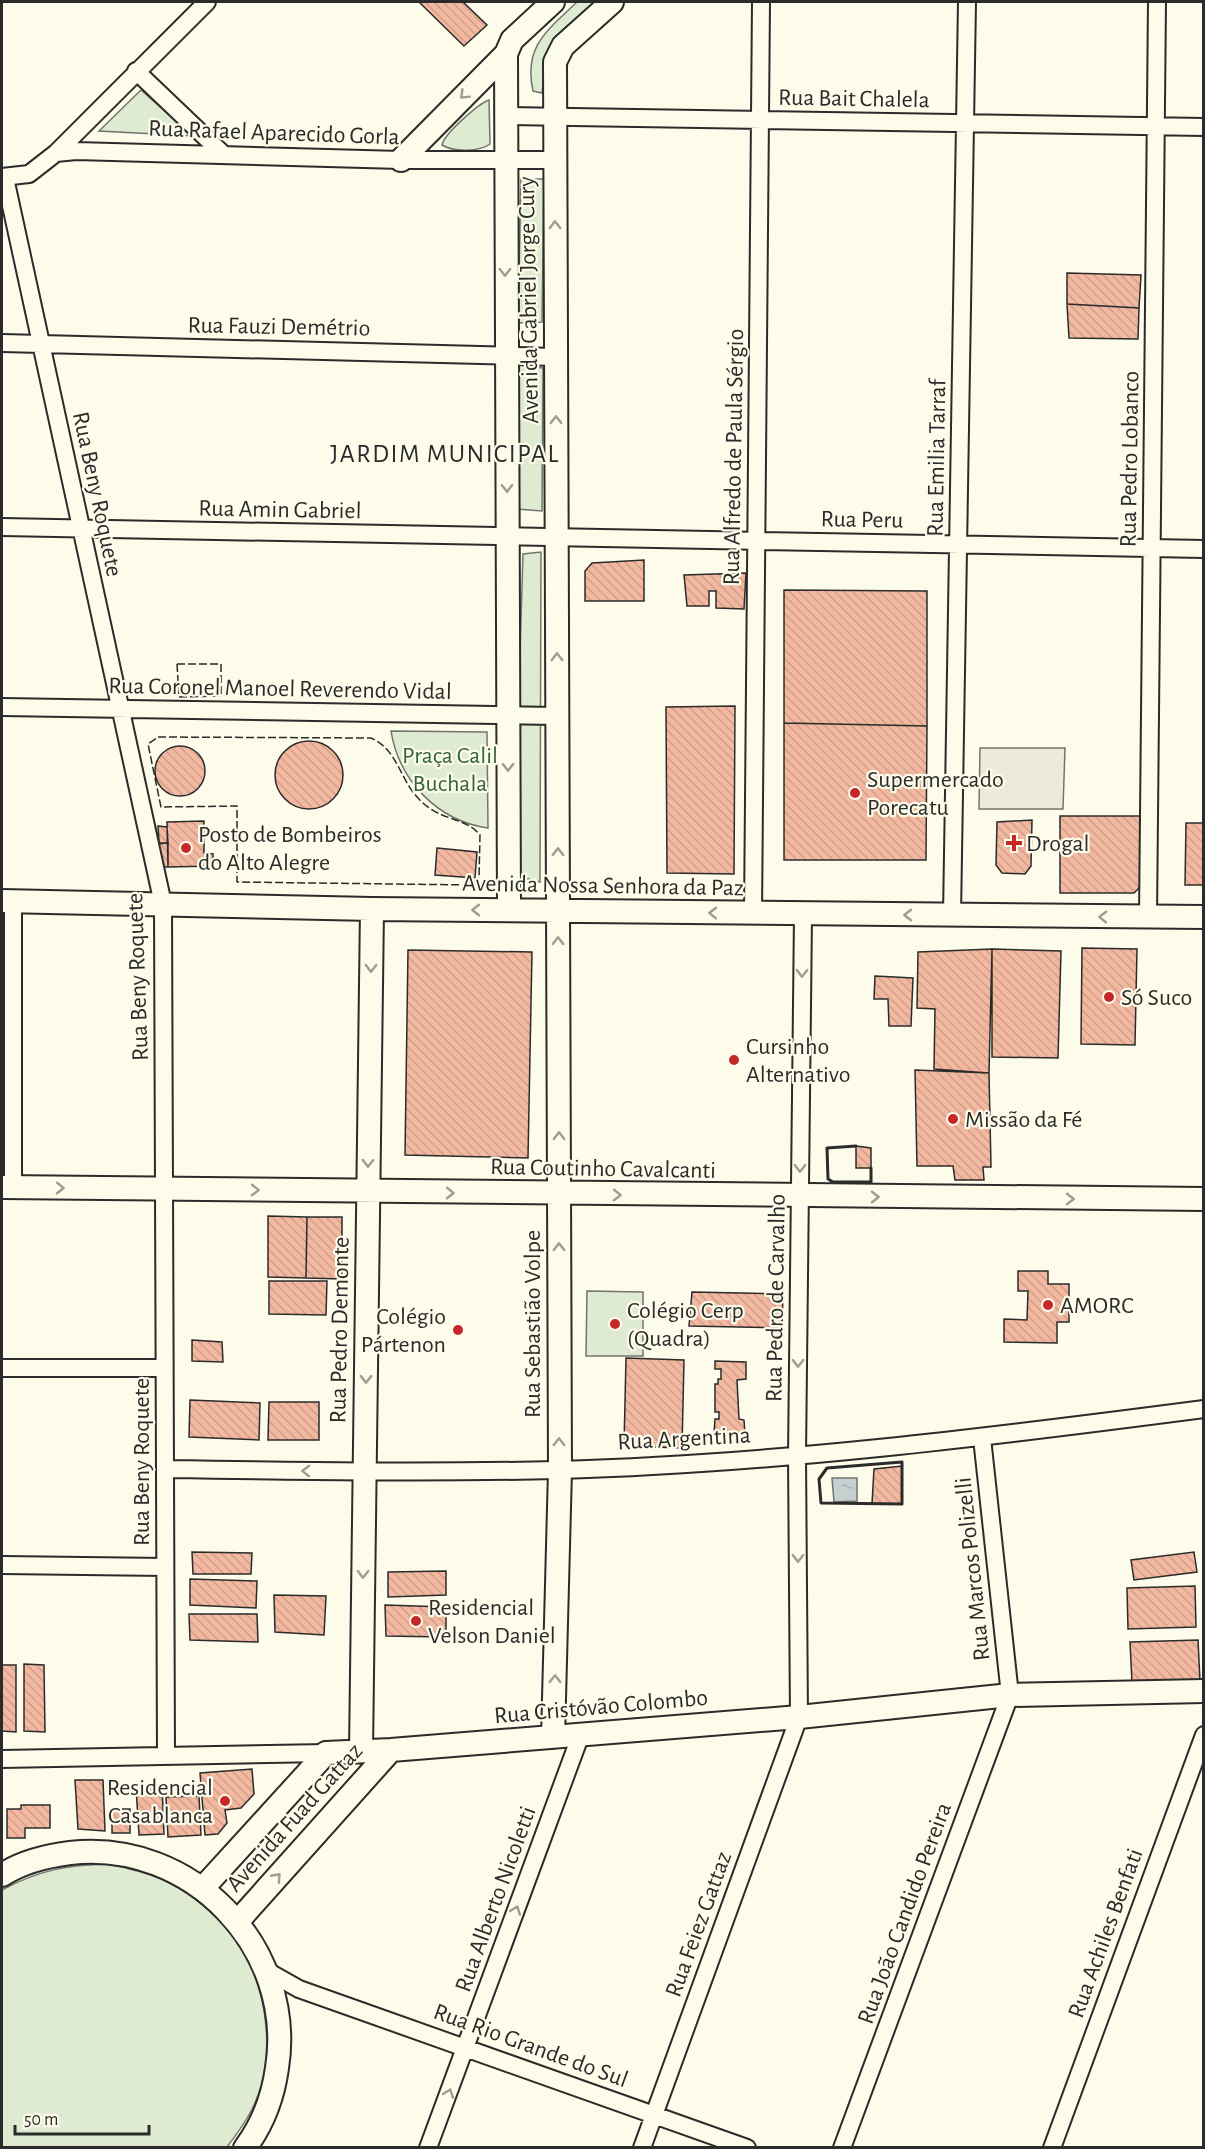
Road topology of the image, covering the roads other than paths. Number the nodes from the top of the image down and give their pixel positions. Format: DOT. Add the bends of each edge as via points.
graph roads {
  1 [pos="207,2"];
  2 [pos="552,2"];
  3 [pos="612,2"];
  4 [pos="761,2"];
  5 [pos="967,2"];
  6 [pos="1157,2"];
  7 [pos="506,54"];
  8 [pos="136,71"];
  9 [pos="504,116"];
  10 [pos="554,117"];
  11 [pos="760,120"];
  12 [pos="965,123"];
  13 [pos="1156,126"];
  14 [pos="1203,127"];
  15 [pos="56,153"];
  16 [pos="223,154"];
  17 [pos="401,160"];
  18 [pos="504,160"];
  19 [pos="554,160"];
  20 [pos="3,178"];
  21 [pos="2,343"];
  22 [pos="41,344"];
  23 [pos="505,356"];
  24 [pos="556,357"];
  25 [pos="2,527"];
  26 [pos="81,529"];
  27 [pos="507,538"];
  28 [pos="557,538"];
  29 [pos="756,541"];
  30 [pos="958,544"];
  31 [pos="1152,548"];
  32 [pos="1203,549"];
  33 [pos="2,707"];
  34 [pos="121,710"];
  35 [pos="507,716"];
  36 [pos="557,716"];
  37 [pos="7,902"];
  38 [pos="163,904"];
  39 [pos="372,909"];
  40 [pos="509,910"];
  41 [pos="558,910"];
  42 [pos="753,914"];
  43 [pos="803,915"];
  44 [pos="952,915"];
  45 [pos="1148,917"];
  46 [pos="1203,917"];
  47 [pos="7,1187"];
  48 [pos="164,1189"];
  49 [pos="368,1192"];
  50 [pos="559,1194"];
  51 [pos="800,1197"];
  52 [pos="1203,1199"];
  53 [pos="2,1368"];
  54 [pos="164,1368"];
  55 [pos="1203,1409"];
  56 [pos="982,1438"];
  57 [pos="797,1456"];
  58 [pos="165,1469"];
  59 [pos="560,1470"];
  60 [pos="365,1472"];
  61 [pos="2,1565"];
  62 [pos="165,1567"];
  63 [pos="1203,1691"];
  64 [pos="1010,1695"];
  65 [pos="799,1718"];
  66 [pos="581,1734"];
  67 [pos="1203,1735"];
  68 [pos="553,1737"];
  69 [pos="391,1750"];
  70 [pos="361,1751"];
  71 [pos="326,1753"];
  72 [pos="166,1755"];
  73 [pos="2,1759"];
  74 [pos="2,1875"];
  75 [pos="203,1888"];
  76 [pos="238,1921"];
  77 [pos="267,1971"];
  78 [pos="299,1989"];
  79 [pos="277,2001"];
  80 [pos="465,2048"];
  81 [pos="655,2115"];
  82 [pos="245,2148"];
  83 [pos="428,2148"];
  84 [pos="642,2148"];
  85 [pos="747,2148"];
  86 [pos="842,2148"];
  87 [pos="1052,2148"];
  1 -- 8 [label="street"];
  2 -- 7 [label="main road" via="512,40"];
  3 -- 10 [label="main road, Avenida Gabriel Jorge Cury" via="564,46 555,62"];
  4 -- 11 [label="street, Rua Alfredo de Paula Sérgio"];
  5 -- 12 [label="street, Rua Emilia Tarraf"];
  6 -- 13 [label="street, Rua Pedro Lobanco"];
  7 -- 9 [label="main road, Avenida Gabriel Jorge Cury"];
  7 -- 17 [label="main road, one-way"];
  8 -- 15 [label="street"];
  8 -- 16 [label="street"];
  9 -- 10 [label="street, Rua Bait Chalela"];
  9 -- 18 [label="main road, Avenida Gabriel Jorge Cury"];
  10 -- 11 [label="street, Rua Bait Chalela"];
  10 -- 19 [label="main road, Avenida Gabriel Jorge Cury"];
  11 -- 12 [label="street, Rua Bait Chalela"];
  11 -- 29 [label="street, Rua Alfredo de Paula Sérgio"];
  12 -- 13 [label="street, Rua Bait Chalela"];
  12 -- 30 [label="street, Rua Emilia Tarraf"];
  13 -- 14 [label="street, Rua Bait Chalela"];
  13 -- 31 [label="street, Rua Pedro Lobanco"];
  15 -- 16 [label="street, Rua Rafael Aparecido Gorla"];
  15 -- 20 [label="street" via="29,174"];
  16 -- 17 [label="street, Rua Rafael Aparecido Gorla"];
  17 -- 18 [label="street, Rua Rafael Aparecido Gorla"];
  18 -- 19 [label="street, Rua Rafael Aparecido Gorla"];
  18 -- 23 [label="main road, Avenida Gabriel Jorge Cury, one-way"];
  24 -- 19 [label="main road, Avenida Gabriel Jorge Cury, one-way"];
  20 -- 22 [label="street, Rua Beny Roquete"];
  21 -- 22 [label="street, Rua Fauzi Demétrio"];
  22 -- 23 [label="street, Rua Fauzi Demétrio"];
  22 -- 26 [label="street, Rua Beny Roquete"];
  23 -- 24 [label="street, Rua Fauzi Demétrio"];
  23 -- 27 [label="main road, Avenida Gabriel Jorge Cury, one-way"];
  28 -- 24 [label="main road, Avenida Gabriel Jorge Cury, one-way"];
  25 -- 26 [label="street, Rua Amin Gabriel"];
  26 -- 27 [label="street, Rua Amin Gabriel"];
  26 -- 34 [label="street, Rua Beny Roquete"];
  27 -- 28 [label="street, Rua Amin Gabriel"];
  27 -- 35 [label="main road, Avenida Gabriel Jorge Cury"];
  28 -- 29 [label="street, Rua Peru"];
  36 -- 28 [label="main road, Avenida Gabriel Jorge Cury, one-way"];
  29 -- 30 [label="street, Rua Peru"];
  29 -- 42 [label="street, Rua Alfredo de Paula Sérgio"];
  30 -- 31 [label="street, Rua Peru"];
  30 -- 44 [label="street, Rua Emilia Tarraf"];
  31 -- 32 [label="street, Rua Peru"];
  31 -- 45 [label="street, Rua Pedro Lobanco"];
  33 -- 34 [label="street, Rua Coronel Manoel Reverendo Vidal"];
  34 -- 35 [label="street, Rua Coronel Manoel Reverendo Vidal"];
  34 -- 38 [label="street, Rua Beny Roquete"];
  35 -- 36 [label="street, Rua Coronel Manoel Reverendo Vidal"];
  35 -- 40 [label="main road, Avenida Gabriel Jorge Cury, one-way"];
  41 -- 36 [label="main road, Avenida Gabriel Jorge Cury, one-way"];
  37 -- 38 [label="main road, Avenida Nossa Senhora da Paz"];
  37 -- 47 [label="street"];
  38 -- 39 [label="main road, Avenida Nossa Senhora da Paz"];
  38 -- 48 [label="street, Rua Beny Roquete"];
  40 -- 39 [label="main road, Avenida Nossa Senhora da Paz, one-way"];
  39 -- 49 [label="main road, Rua Pedro Demonte, one-way"];
  40 -- 41 [label="main road, Avenida Nossa Senhora da Paz"];
  42 -- 41 [label="main road, Avenida Nossa Senhora da Paz, one-way"];
  50 -- 41 [label="main road, Rua Sebastião Volpe, one-way"];
  42 -- 43 [label="main road, Avenida Nossa Senhora da Paz"];
  44 -- 43 [label="main road, Avenida Nossa Senhora da Paz, one-way"];
  43 -- 51 [label="street, Rua Pedro de Carvalho, one-way"];
  45 -- 44 [label="main road, Avenida Nossa Senhora da Paz, one-way"];
  45 -- 46 [label="main road, Avenida Nossa Senhora da Paz"];
  47 -- 48 [label="main road, Rua Coutinho Cavalcanti, one-way"];
  48 -- 49 [label="main road, Rua Coutinho Cavalcanti, one-way"];
  48 -- 54 [label="street, Rua Beny Roquete"];
  49 -- 50 [label="main road, Rua Coutinho Cavalcanti, one-way"];
  49 -- 60 [label="main road, Rua Pedro Demonte, one-way"];
  50 -- 51 [label="main road, Rua Coutinho Cavalcanti, one-way"];
  59 -- 50 [label="main road, Rua Sebastião Volpe, one-way"];
  51 -- 52 [label="main road, Rua Coutinho Cavalcanti, one-way"];
  51 -- 57 [label="street, Rua Pedro de Carvalho, one-way"];
  53 -- 54 [label="street"];
  54 -- 58 [label="street, Rua Beny Roquete"];
  55 -- 56 [label="street, Rua Argentina"];
  56 -- 57 [label="street, Rua Argentina"];
  56 -- 64 [label="street, Rua Marcos Polizelli"];
  57 -- 59 [label="street, Rua Argentina"];
  57 -- 65 [label="street, Rua Pedro de Carvalho, one-way"];
  60 -- 58 [label="street, Rua Argentina, one-way"];
  58 -- 62 [label="street, Rua Beny Roquete"];
  59 -- 60 [label="street, Rua Argentina"];
  68 -- 59 [label="main road, Rua Sebastião Volpe, one-way"];
  60 -- 70 [label="main road, Rua Pedro Demonte, one-way"];
  61 -- 62 [label="street"];
  62 -- 72 [label="street, Rua Beny Roquete"];
  63 -- 64 [label="main road, Rua Cristóvão Colombo"];
  64 -- 65 [label="main road, Rua Cristóvão Colombo"];
  64 -- 86 [label="street, Rua João Candido Pereira"];
  65 -- 66 [label="main road, Rua Cristóvão Colombo"];
  65 -- 81 [label="street, Rua Feiez Gattaz"];
  66 -- 68 [label="main road, Rua Cristóvão Colombo"];
  80 -- 66 [label="street, Rua Alberto Nicoletti, one-way"];
  67 -- 87 [label="street, Rua Achiles Benfati"];
  68 -- 69 [label="main road, Rua Cristóvão Colombo"];
  69 -- 70 [label="main road, Rua Cristóvão Colombo"];
  76 -- 69 [label="main road, Avenida Fuad Gattaz, one-way"];
  70 -- 71 [label="main road, Rua Cristóvão Colombo"];
  71 -- 72 [label="street, Rua Cristóvão Colombo"];
  71 -- 75 [label="main road, Avenida Fuad Gattaz"];
  72 -- 73 [label="street, Rua Cristóvão Colombo"];
  74 -- 75 [label="main road" via="50,1856 90,1851 130,1855 159,1864"];
  75 -- 76 [label="main road"];
  76 -- 77 [label="main road"];
  77 -- 78 [label="street, Rua Rio Grande do Sul"];
  77 -- 79 [label="main road"];
  78 -- 79 [label="street"];
  78 -- 80 [label="street, Rua Rio Grande do Sul"];
  79 -- 82 [label="main road" via="280,2048 273,2093 255,2136"];
  80 -- 81 [label="street, Rua Rio Grande do Sul"];
  83 -- 80 [label="street, Rua Alberto Nicoletti, one-way"];
  81 -- 84 [label="street, Rua Feiez Gattaz"];
  81 -- 85 [label="street, Rua Rio Grande do Sul"];
}
